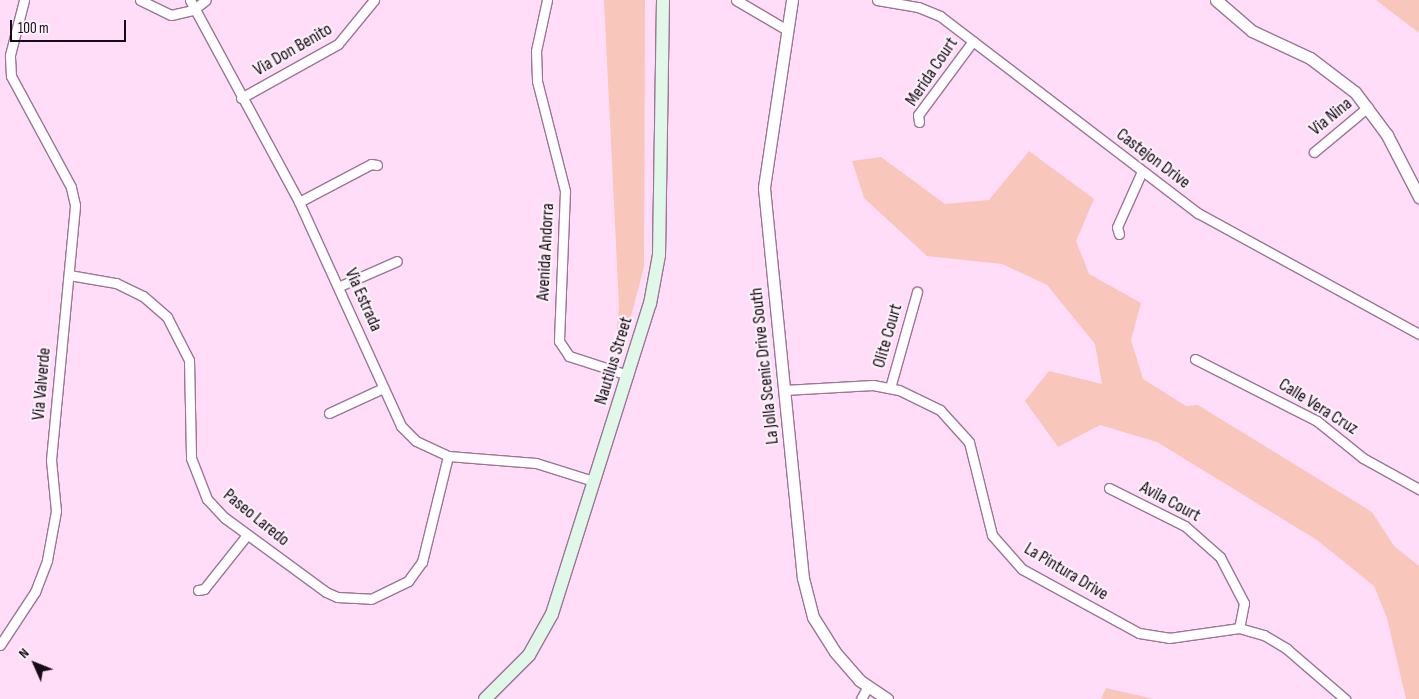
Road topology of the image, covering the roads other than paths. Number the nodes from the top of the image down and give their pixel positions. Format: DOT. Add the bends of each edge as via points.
graph roads {
  1 [pos="24,0"];
  2 [pos="140,0"];
  3 [pos="190,0"];
  4 [pos="206,0"];
  5 [pos="374,0"];
  6 [pos="547,0"];
  7 [pos="663,0"];
  8 [pos="736,0"];
  9 [pos="792,0"];
  10 [pos="877,0"];
  11 [pos="1216,0"];
  12 [pos="193,10"];
  13 [pos="787,30"];
  14 [pos="973,41"];
  15 [pos="241,98"];
  16 [pos="1368,108"];
  17 [pos="919,122"];
  18 [pos="1314,152"];
  19 [pos="376,165"];
  20 [pos="1142,171"];
  21 [pos="1419,197"];
  22 [pos="299,202"];
  23 [pos="1119,234"];
  24 [pos="397,261"];
  25 [pos="69,275"];
  26 [pos="340,286"];
  27 [pos="917,292"];
  28 [pos="1419,334"];
  29 [pos="1195,359"];
  30 [pos="628,375"];
  31 [pos="383,388"];
  32 [pos="890,388"];
  33 [pos="784,390"];
  34 [pos="329,413"];
  35 [pos="448,456"];
  36 [pos="593,481"];
  37 [pos="1109,488"];
  38 [pos="1419,490"];
  39 [pos="247,535"];
  40 [pos="198,590"];
  41 [pos="1239,628"];
  42 [pos="0,645"];
  43 [pos="868,686"];
  44 [pos="485,699"];
  45 [pos="862,699"];
  46 [pos="887,699"];
  47 [pos="1345,699"];
  1 -- 25 [label="street, Via Valverde" via="10,55 11,76 71,187 75,205"];
  2 -- 12 [label="street" via="171,15"];
  3 -- 12 [label="street, Via Estrada"];
  4 -- 12 [label="street"];
  5 -- 15 [label="street, Via Don Benito" via="338,44"];
  6 -- 30 [label="street, Avenida Andorra" via="536,50 536,73 565,191 559,342 569,356"];
  7 -- 30 [label="main road, Nautilus Street" via="659,255 650,304"];
  8 -- 13 [label="street"];
  9 -- 13 [label="street, La Jolla Scenic Drive South"];
  10 -- 14 [label="street, Castejon Drive" via="932,13"];
  11 -- 16 [label="street" via="1252,31 1310,58 1355,92"];
  12 -- 15 [label="street, Via Estrada"];
  13 -- 33 [label="street, La Jolla Scenic Drive South" via="764,188"];
  14 -- 17 [label="street, Merida Court" via="918,115"];
  14 -- 20 [label="street, Castejon Drive"];
  15 -- 22 [label="street, Via Estrada"];
  16 -- 18 [label="street, Via Nina"];
  16 -- 21 [label="street"];
  19 -- 22 [label="street" via="371,164"];
  20 -- 23 [label="street" via="1117,227"];
  20 -- 28 [label="street, Castejon Drive" via="1198,213"];
  22 -- 26 [label="street, Via Estrada"];
  24 -- 26 [label="street"];
  25 -- 39 [label="street, Paseo Laredo" via="116,283 143,296 174,326 189,360 191,458 198,480 208,499"];
  25 -- 42 [label="street, Via Valverde" via="51,460 56,511 48,560 35,592"];
  26 -- 31 [label="street, Via Estrada"];
  27 -- 32 [label="street, Olite Court"];
  29 -- 38 [label="street, Calle Vera Cruz" via="1317,421 1363,458"];
  30 -- 36 [label="main road, Nautilus Street"];
  31 -- 34 [label="street"];
  31 -- 35 [label="street, Via Estrada" via="401,426 416,440"];
  32 -- 33 [label="street, La Pintura Drive" via="873,385"];
  32 -- 41 [label="street, La Pintura Drive" via="940,410 964,432 976,464 992,535 1022,569 1139,633 1169,638"];
  33 -- 43 [label="street, La Jolla Scenic Drive South" via="803,578 809,607 835,652"];
  35 -- 36 [label="street, Via Estrada" via="536,463"];
  35 -- 39 [label="street, Paseo Laredo" via="422,562 408,581 386,594 371,599 337,597"];
  36 -- 44 [label="main road, Nautilus Street" via="552,614 529,655"];
  37 -- 41 [label="street, Avila Court" via="1185,526 1220,557 1244,603"];
  39 -- 40 [label="street" via="204,589"];
  41 -- 47 [label="street, La Pintura Drive" via="1264,635 1287,649"];
  43 -- 45 [label="street"];
  43 -- 46 [label="street, La Jolla Scenic Drive South"];
}
